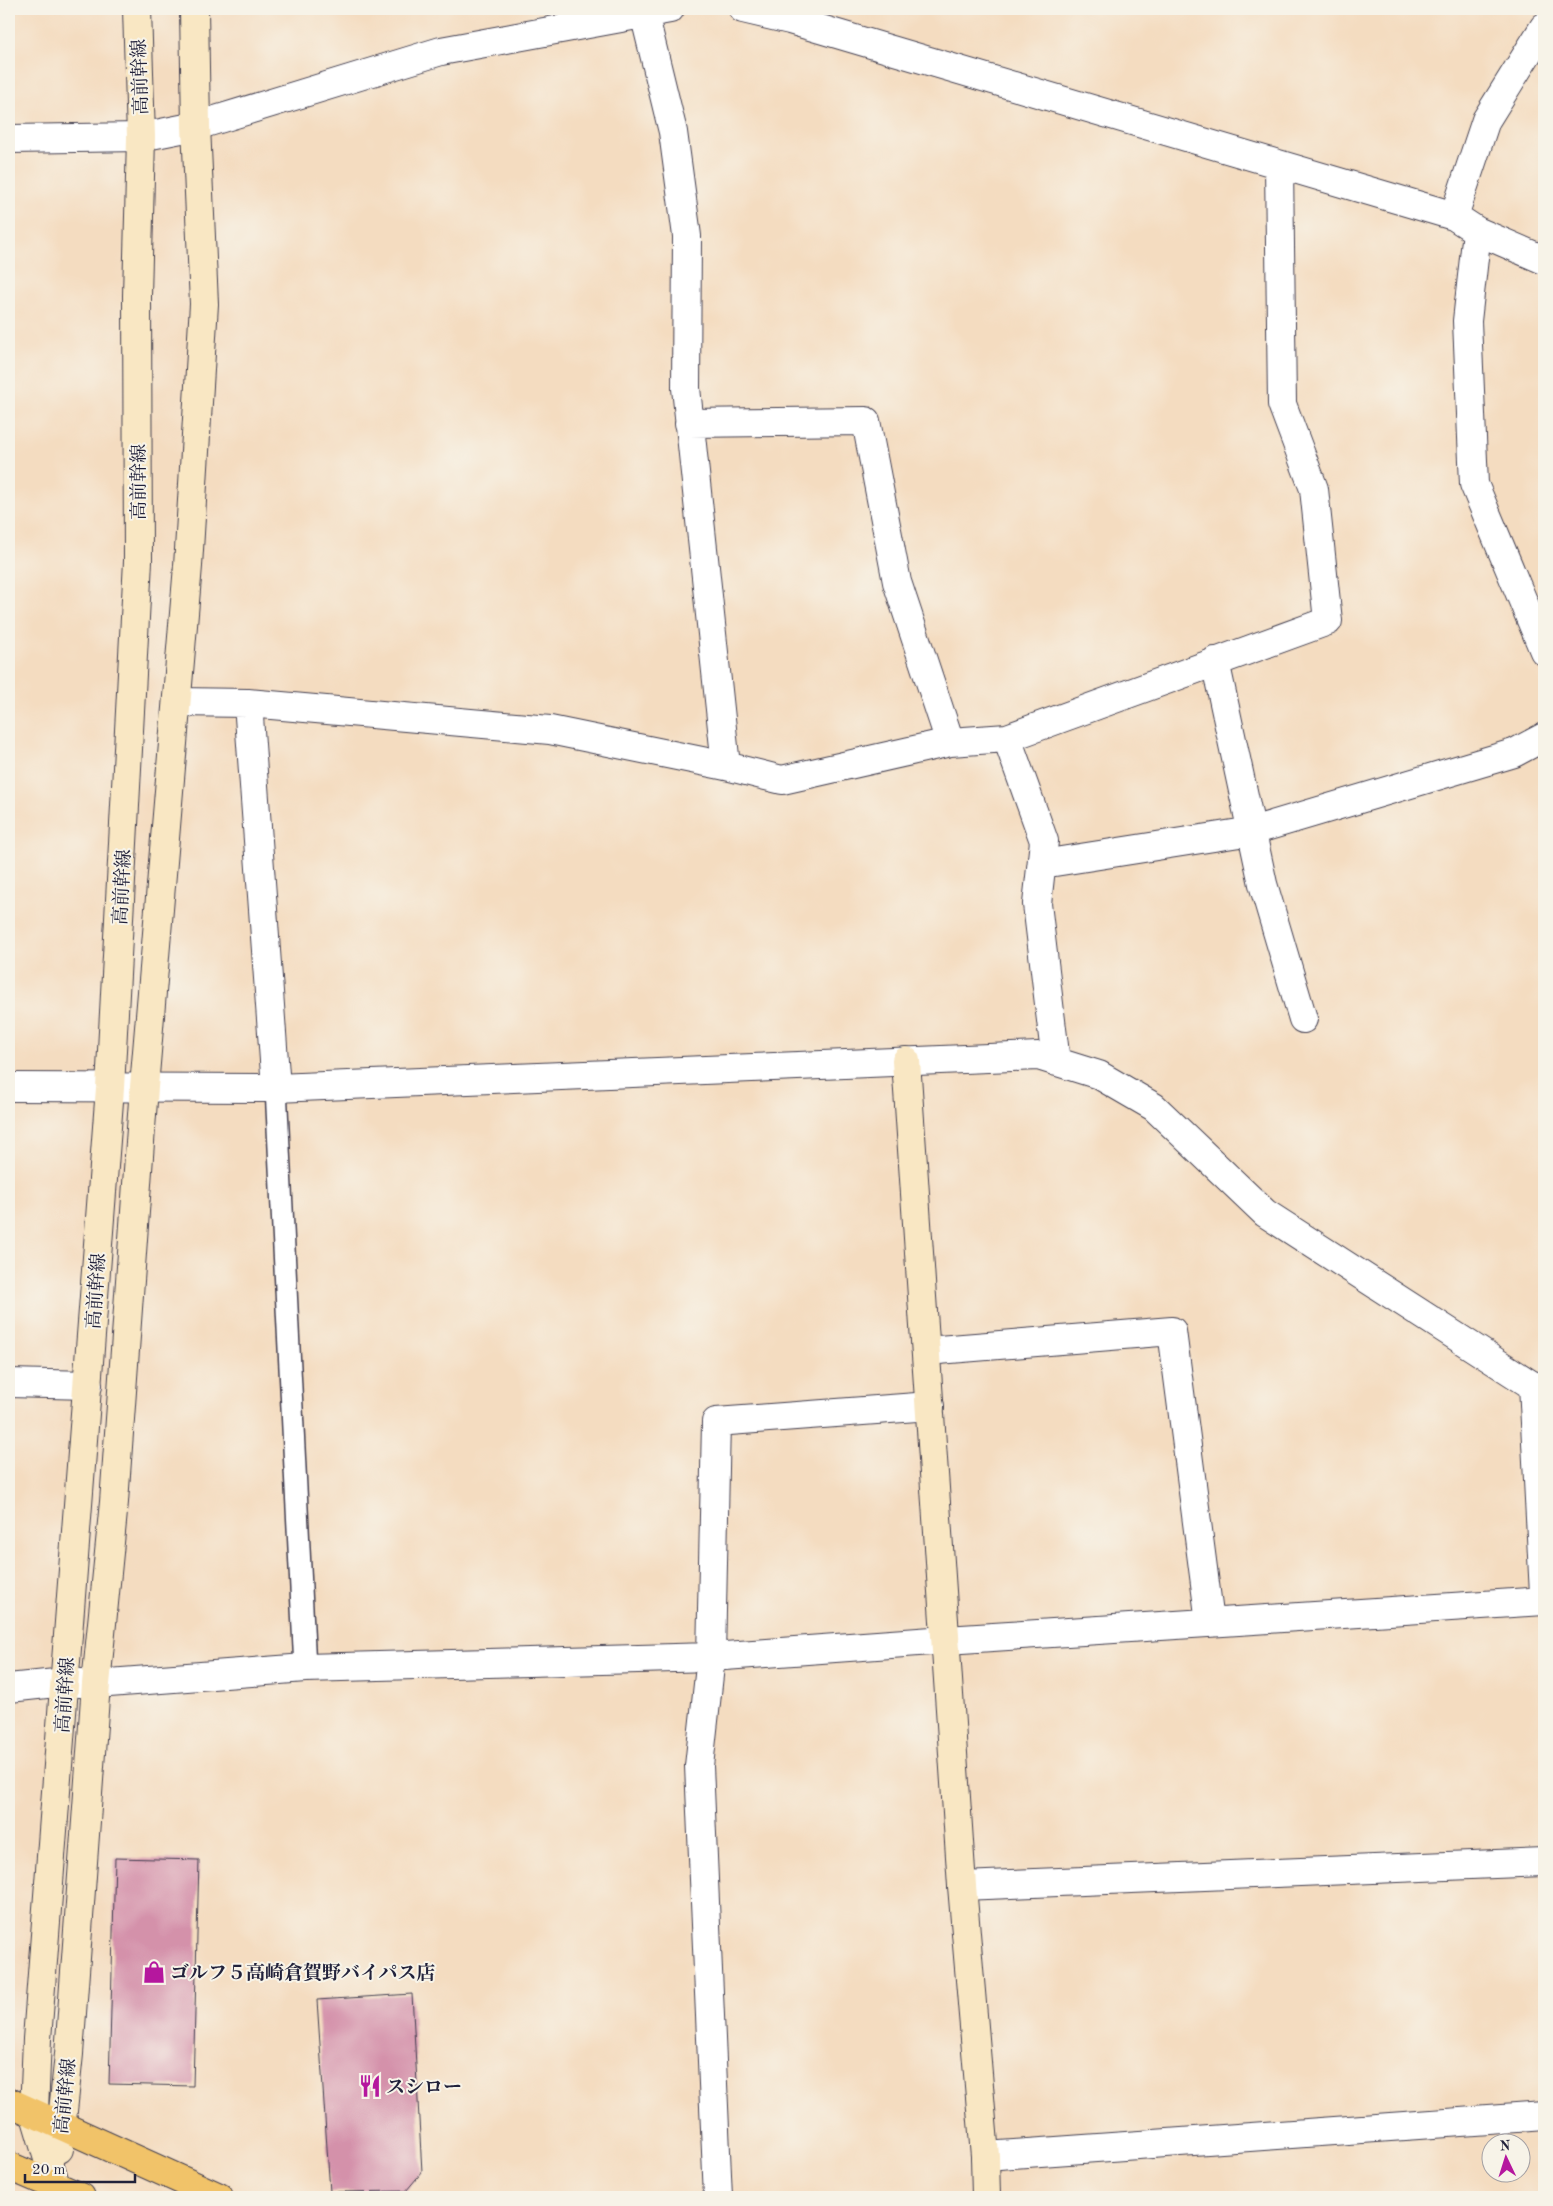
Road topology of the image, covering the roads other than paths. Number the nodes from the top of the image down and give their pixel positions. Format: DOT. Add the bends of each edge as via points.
graph roads {
  1 [pos="137,9"];
  2 [pos="194,9"];
  3 [pos="743,9"];
  4 [pos="652,10"];
  5 [pos="1544,27"];
  6 [pos="196,126"];
  7 [pos="141,137"];
  8 [pos="9,139"];
  9 [pos="1279,165"];
  10 [pos="1454,216"];
  11 [pos="1477,231"];
  12 [pos="1544,260"];
  13 [pos="690,423"];
  14 [pos="1544,651"];
  15 [pos="1215,661"];
  16 [pos="177,702"];
  17 [pos="248,703"];
  18 [pos="1544,737"];
  19 [pos="1007,738"];
  20 [pos="950,742"];
  21 [pos="726,766"];
  22 [pos="1252,831"];
  23 [pos="1042,864"];
  24 [pos="1303,1019"];
  25 [pos="906,1061"];
  26 [pos="1056,1062"];
  27 [pos="9,1087"];
  28 [pos="144,1087"];
  29 [pos="110,1088"];
  30 [pos="276,1088"];
  31 [pos="926,1351"];
  32 [pos="9,1383"];
  33 [pos="88,1385"];
  34 [pos="1538,1389"];
  35 [pos="930,1406"];
  36 [pos="1544,1594"];
  37 [pos="1544,1601"];
  38 [pos="1210,1622"];
  39 [pos="946,1640"];
  40 [pos="711,1657"];
  41 [pos="305,1668"];
  42 [pos="65,1682"];
  43 [pos="96,1684"];
  44 [pos="9,1688"];
  45 [pos="1544,1862"];
  46 [pos="962,1886"];
  47 [pos="9,2102"];
  48 [pos="34,2112"];
  49 [pos="1544,2116"];
  50 [pos="60,2125"];
  51 [pos="985,2156"];
  52 [pos="9,2166"];
  53 [pos="55,2191"];
  54 [pos="81,2197"];
  55 [pos="219,2197"];
  56 [pos="718,2197"];
  57 [pos="986,2197"];
  1 -- 7 [label="street, 高前幹線"];
  2 -- 6 [label="street, 高前幹線"];
  3 -- 9 [label="street" via="799,22"];
  4 -- 6 [label="street" via="441,51"];
  4 -- 13 [label="street" via="687,236 686,388"];
  5 -- 10 [label="street" via="1486,120"];
  6 -- 7 [label="street"];
  6 -- 16 [label="street, 高前幹線" via="204,304"];
  7 -- 8 [label="street"];
  7 -- 29 [label="street, 高前幹線" via="137,296 138,561"];
  9 -- 10 [label="street"];
  9 -- 15 [label="street" via="1282,404 1314,489 1328,621"];
  10 -- 11 [label="street"];
  11 -- 12 [label="street"];
  11 -- 14 [label="street" via="1467,321 1474,484"];
  13 -- 20 [label="street" via="866,421 897,582"];
  13 -- 21 [label="street"];
  15 -- 19 [label="street"];
  15 -- 22 [label="street"];
  16 -- 17 [label="street"];
  16 -- 28 [label="street, 高前幹線"];
  17 -- 21 [label="street" via="550,730"];
  17 -- 30 [label="street"];
  18 -- 22 [label="street" via="1514,753"];
  19 -- 20 [label="street"];
  19 -- 23 [label="street" via="1044,842"];
  20 -- 21 [label="street" via="782,780"];
  22 -- 23 [label="street"];
  22 -- 24 [label="street"];
  23 -- 26 [label="street" via="1037,904"];
  25 -- 26 [label="street" via="1038,1056"];
  25 -- 30 [label="street"];
  25 -- 31 [label="street"];
  26 -- 34 [label="street" via="1099,1075 1154,1107 1265,1213"];
  27 -- 29 [label="street"];
  28 -- 29 [label="street"];
  28 -- 30 [label="street"];
  28 -- 43 [label="street, 高前幹線" via="114,1502"];
  29 -- 33 [label="street, 高前幹線"];
  30 -- 41 [label="lane"];
  31 -- 35 [label="street"];
  31 -- 38 [label="street" via="1172,1331"];
  32 -- 33 [label="street"];
  33 -- 42 [label="street, 高前幹線"];
  34 -- 36 [label="street"];
  35 -- 39 [label="street"];
  35 -- 40 [label="street" via="716,1422"];
  37 -- 38 [label="street"];
  38 -- 39 [label="street"];
  39 -- 40 [label="street"];
  39 -- 46 [label="street"];
  40 -- 41 [label="street"];
  40 -- 56 [label="street" via="699,1766"];
  41 -- 43 [label="street"];
  42 -- 43 [label="street"];
  42 -- 44 [label="street"];
  42 -- 48 [label="street, 高前幹線"];
  43 -- 50 [label="street, 高前幹線" via="69,2054"];
  45 -- 46 [label="street"];
  46 -- 51 [label="street"];
  47 -- 48 [label="highway"];
  48 -- 50 [label="highway"];
  48 -- 53 [label="street, 高前幹線"];
  49 -- 51 [label="street"];
  50 -- 53 [label="street, 高前幹線"];
  50 -- 55 [label="highway"];
  51 -- 57 [label="street"];
  52 -- 53 [label="highway"];
  53 -- 54 [label="highway"];
}
